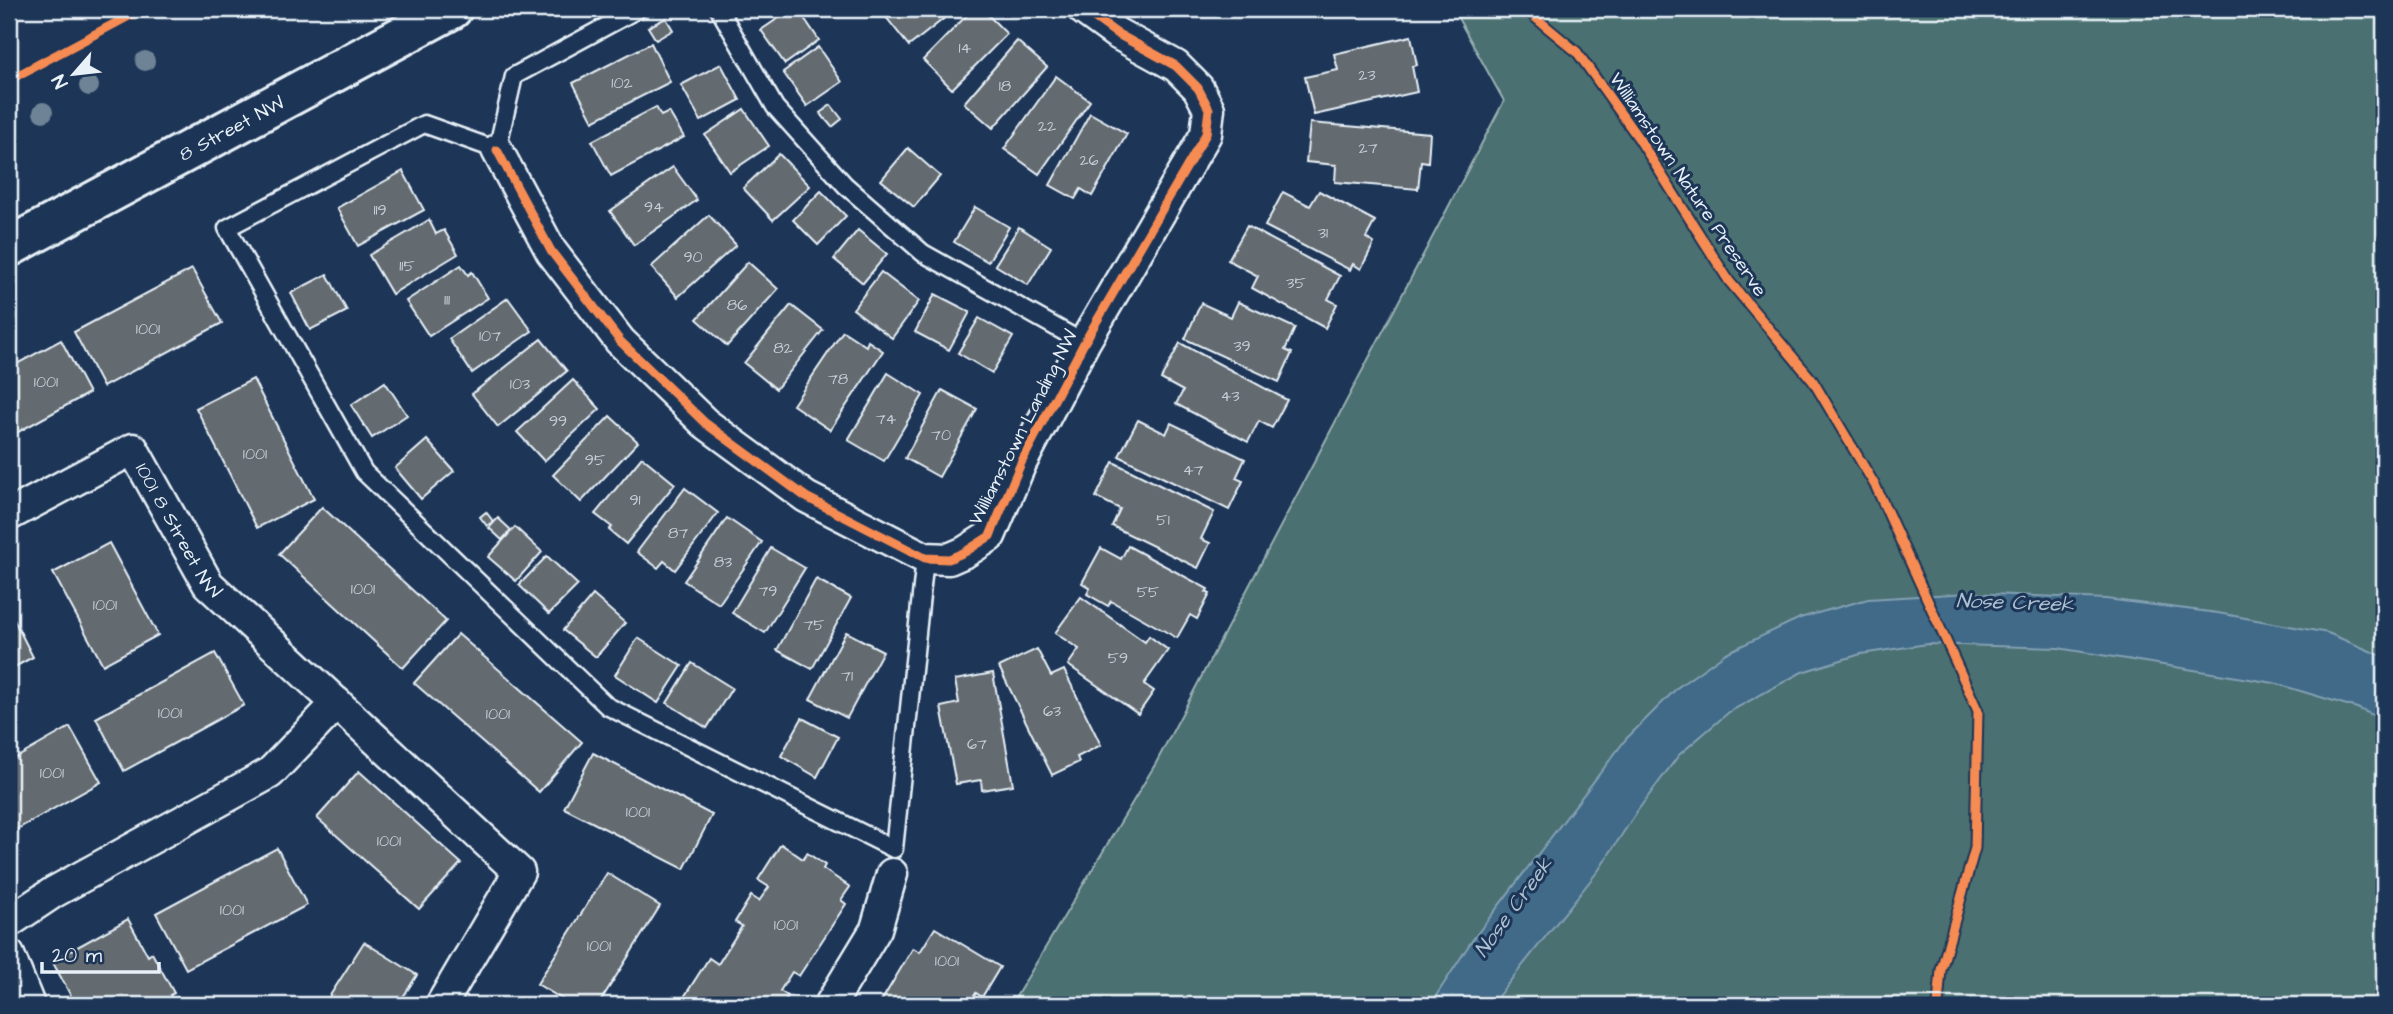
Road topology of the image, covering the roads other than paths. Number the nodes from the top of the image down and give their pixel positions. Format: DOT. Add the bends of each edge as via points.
graph roads {
  1 [pos="452,9"];
  2 [pos="638,9"];
  3 [pos="719,9"];
  4 [pos="1083,9"];
  5 [pos="497,150"];
  6 [pos="9,247"];
  7 [pos="1084,343"];
  8 [pos="9,515"];
  9 [pos="925,558"];
  10 [pos="337,703"];
  11 [pos="893,861"];
  12 [pos="9,922"];
  13 [pos="9,956"];
  14 [pos="29,1005"];
  15 [pos="441,1005"];
  16 [pos="830,1005"];
  1 -- 6 [label="street, 8 Street NW"];
  2 -- 5 [label="lane" via="514,76"];
  3 -- 7 [label="lane" via="775,107 845,185 923,253"];
  4 -- 7 [label="street, Williamstown Landing NW" via="1176,66 1198,88 1209,109 1206,134"];
  5 -- 9 [label="street" via="551,251 620,341 705,424 806,497"];
  5 -- 11 [label="lane" via="424,124 227,228 364,472 607,706"];
  7 -- 9 [label="street, Williamstown Landing NW" via="1021,463 990,536 949,559"];
  8 -- 10 [label="street, 1001 8 Street NW" via="133,449 208,584"];
  9 -- 11 [label="lane"];
  10 -- 12 [label="street" via="270,774 54,892"];
  10 -- 15 [label="street, 1001 8 Street NW" via="519,872"];
  11 -- 16 [label="street" via="876,929"];
  13 -- 14 [label="street"];
}
